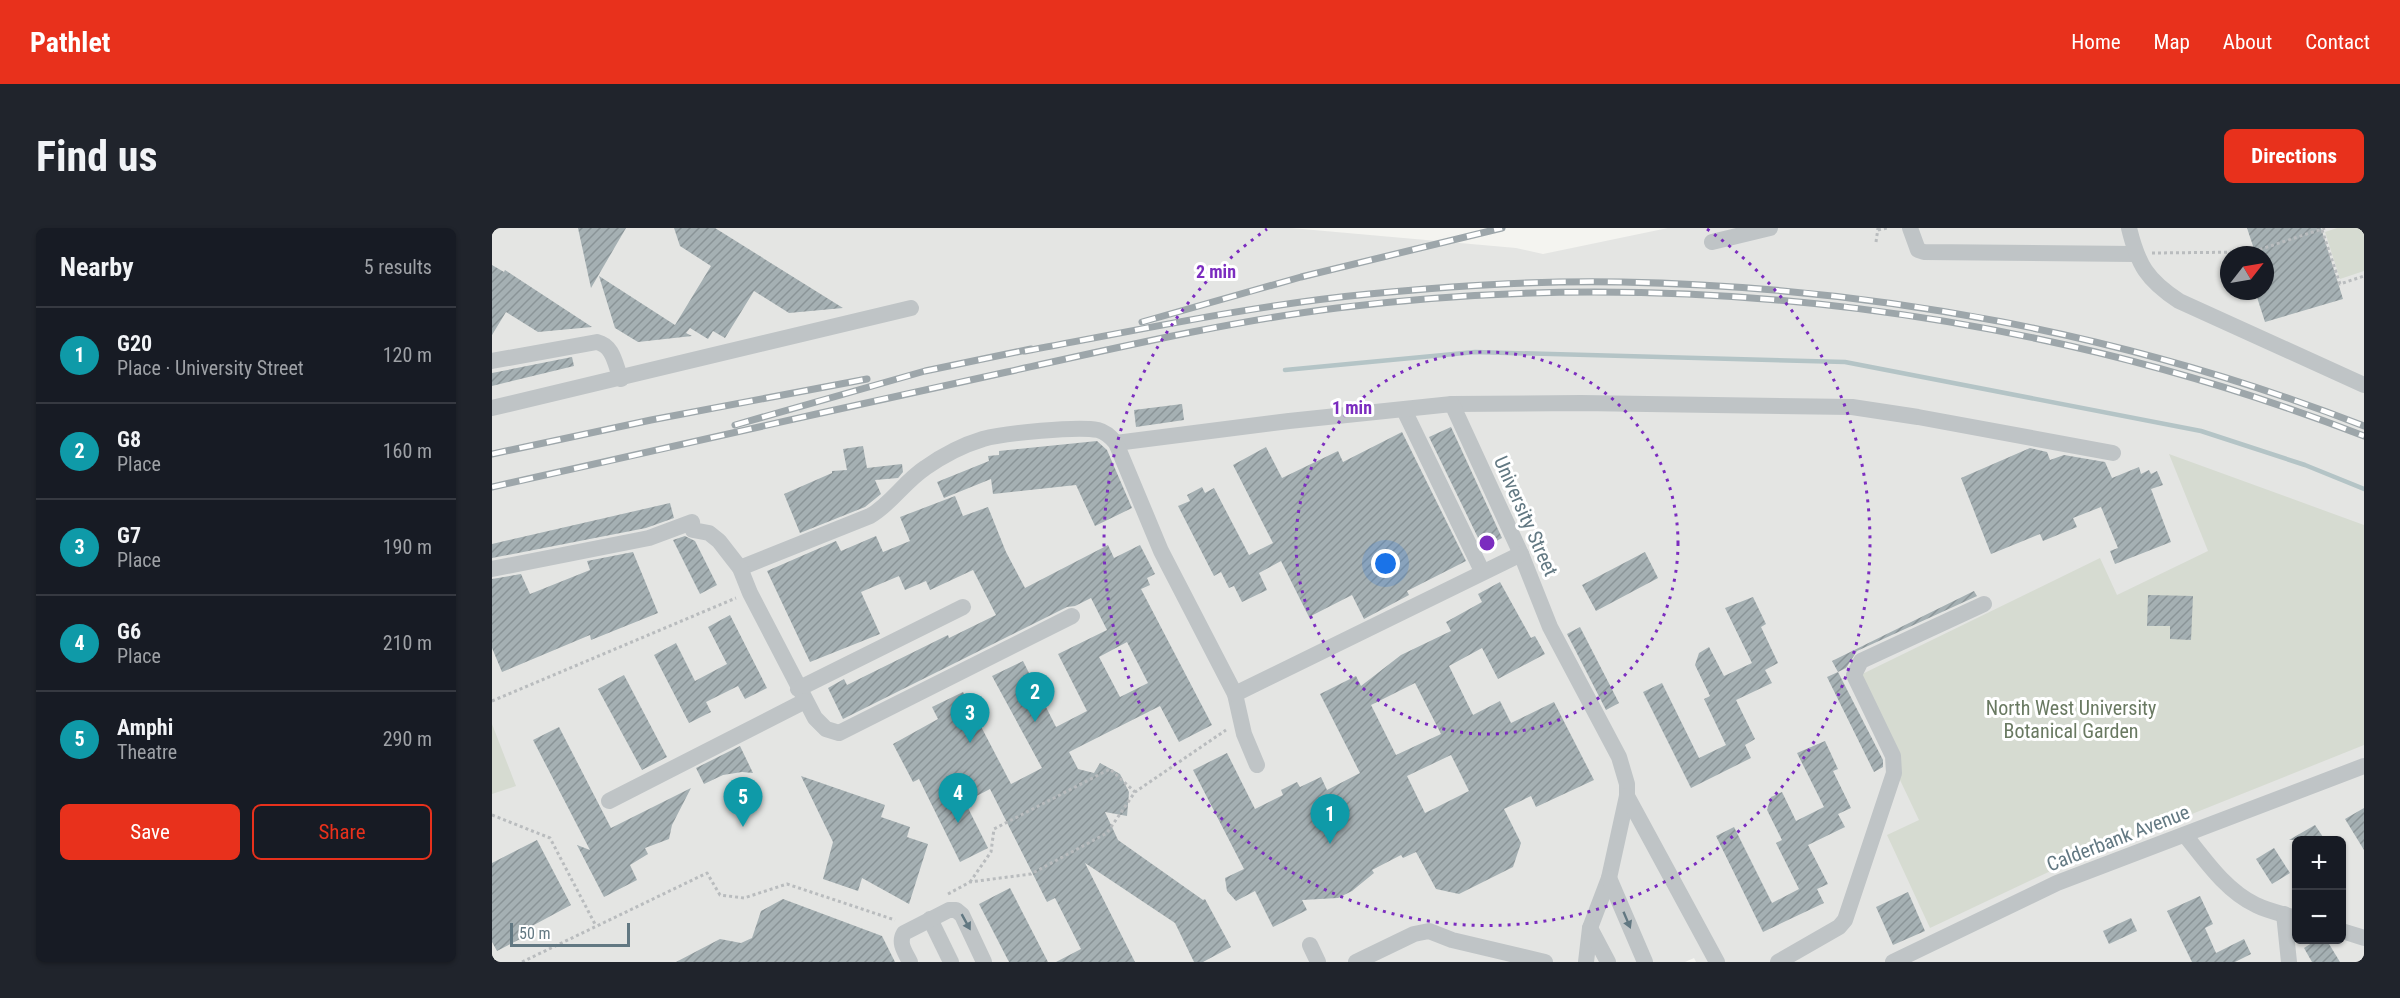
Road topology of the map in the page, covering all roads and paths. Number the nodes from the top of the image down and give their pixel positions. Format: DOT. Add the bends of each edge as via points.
graph roads {
  1 [pos="1770,228"];
  2 [pos="1887,228"];
  3 [pos="1910,228"];
  4 [pos="2129,228"];
  5 [pos="1878,229"];
  6 [pos="2323,229"];
  7 [pos="1712,242"];
  8 [pos="1876,242"];
  9 [pos="2135,254"];
  10 [pos="2364,276"];
  11 [pos="911,308"];
  12 [pos="492,362"];
  13 [pos="621,379"];
  14 [pos="2364,385"];
  15 [pos="1452,404"];
  16 [pos="492,408"];
  17 [pos="1404,410"];
  18 [pos="1116,443"];
  19 [pos="2113,453"];
  20 [pos="1521,554"];
  21 [pos="492,568"];
  22 [pos="740,568"];
  23 [pos="1482,571"];
  24 [pos="750,593"];
  25 [pos="1984,604"];
  26 [pos="963,607"];
  27 [pos="1072,616"];
  28 [pos="1235,694"];
  29 [pos="802,695"];
  30 [pos="492,701"];
  31 [pos="1240,721"];
  32 [pos="1257,765"];
  33 [pos="2364,766"];
  34 [pos="1135,792"];
  35 [pos="1627,796"];
  36 [pos="609,801"];
  37 [pos="492,815"];
  38 [pos="2185,835"];
  39 [pos="1610,878"];
  40 [pos="970,882"];
  41 [pos="940,899"];
  42 [pos="2290,916"];
  43 [pos="930,919"];
  44 [pos="899,921"];
  45 [pos="596,926"];
  46 [pos="1590,928"];
  47 [pos="2346,932"];
  48 [pos="2364,938"];
  49 [pos="1310,945"];
  50 [pos="522,962"];
  51 [pos="910,962"];
  52 [pos="951,962"];
  53 [pos="984,962"];
  54 [pos="1318,962"];
  55 [pos="1356,962"];
  56 [pos="1545,962"];
  57 [pos="1586,962"];
  58 [pos="1608,962"];
  59 [pos="1645,962"];
  60 [pos="1717,962"];
  61 [pos="1778,962"];
  62 [pos="1893,962"];
  63 [pos="2289,962"];
  1 -- 7 [label="street"];
  2 -- 5 [label="path"];
  3 -- 9 [label="street" via="1918,250 1924,252"];
  4 -- 9 [label="street"];
  5 -- 8 [label="path"];
  6 -- 9 [label="path" via="2252,252"];
  6 -- 10 [label="path" via="2340,284"];
  9 -- 14 [label="street" via="2150,279 2180,301"];
  11 -- 13 [label="street"];
  12 -- 13 [label="street" via="597,342 609,348"];
  13 -- 16 [label="street"];
  15 -- 17 [label="street"];
  15 -- 19 [label="street" via="1852,407"];
  15 -- 20 [label="street, University Street"];
  17 -- 18 [label="street"];
  17 -- 23 [label="street"];
  18 -- 22 [label="street" via="1109,435 1089,429 983,439 927,466 870,516"];
  18 -- 28 [label="street" via="1161,551"];
  20 -- 23 [label="street"];
  20 -- 35 [label="street, University Street" via="1550,627 1619,757"];
  21 -- 22 [label="street" via="649,538 692,522 693,530 709,533 719,541"];
  22 -- 24 [label="street"];
  23 -- 28 [label="street"];
  24 -- 29 [label="street"];
  24 -- 30 [label="path"];
  25 -- 61 [label="street" via="1856,667 1854,675 1893,756 1894,773 1845,920"];
  26 -- 29 [label="street"];
  27 -- 29 [label="street" via="839,733 826,729 814,718"];
  28 -- 31 [label="street"];
  29 -- 36 [label="street"];
  31 -- 32 [label="street"];
  31 -- 34 [label="path"];
  33 -- 38 [label="street, Calderbank Avenue"];
  34 -- 40 [label="path" via="1107,833 1031,874"];
  34 -- 40 [label="path" via="1110,769 994,829 991,852"];
  35 -- 39 [label="street, University Street"];
  35 -- 60 [label="street"];
  37 -- 45 [label="path" via="550,838"];
  38 -- 42 [label="street" via="2236,892 2257,906"];
  38 -- 62 [label="street, Calderbank Avenue" via="2057,883"];
  39 -- 46 [label="street, University Street"];
  39 -- 59 [label="street, one-way"];
  40 -- 41 [label="path"];
  42 -- 63 [label="street"];
  43 -- 51 [label="street" via="911,927 901,939"];
  43 -- 52 [label="street"];
  43 -- 53 [label="street, one-way" via="957,910"];
  44 -- 45 [label="path" via="787,884 744,898 720,895 707,873"];
  45 -- 50 [label="path"];
  46 -- 57 [label="street, University Street"];
  46 -- 58 [label="street"];
  47 -- 48 [label="street"];
  49 -- 54 [label="street"];
  55 -- 56 [label="street" via="1414,934 1429,932"];
}
